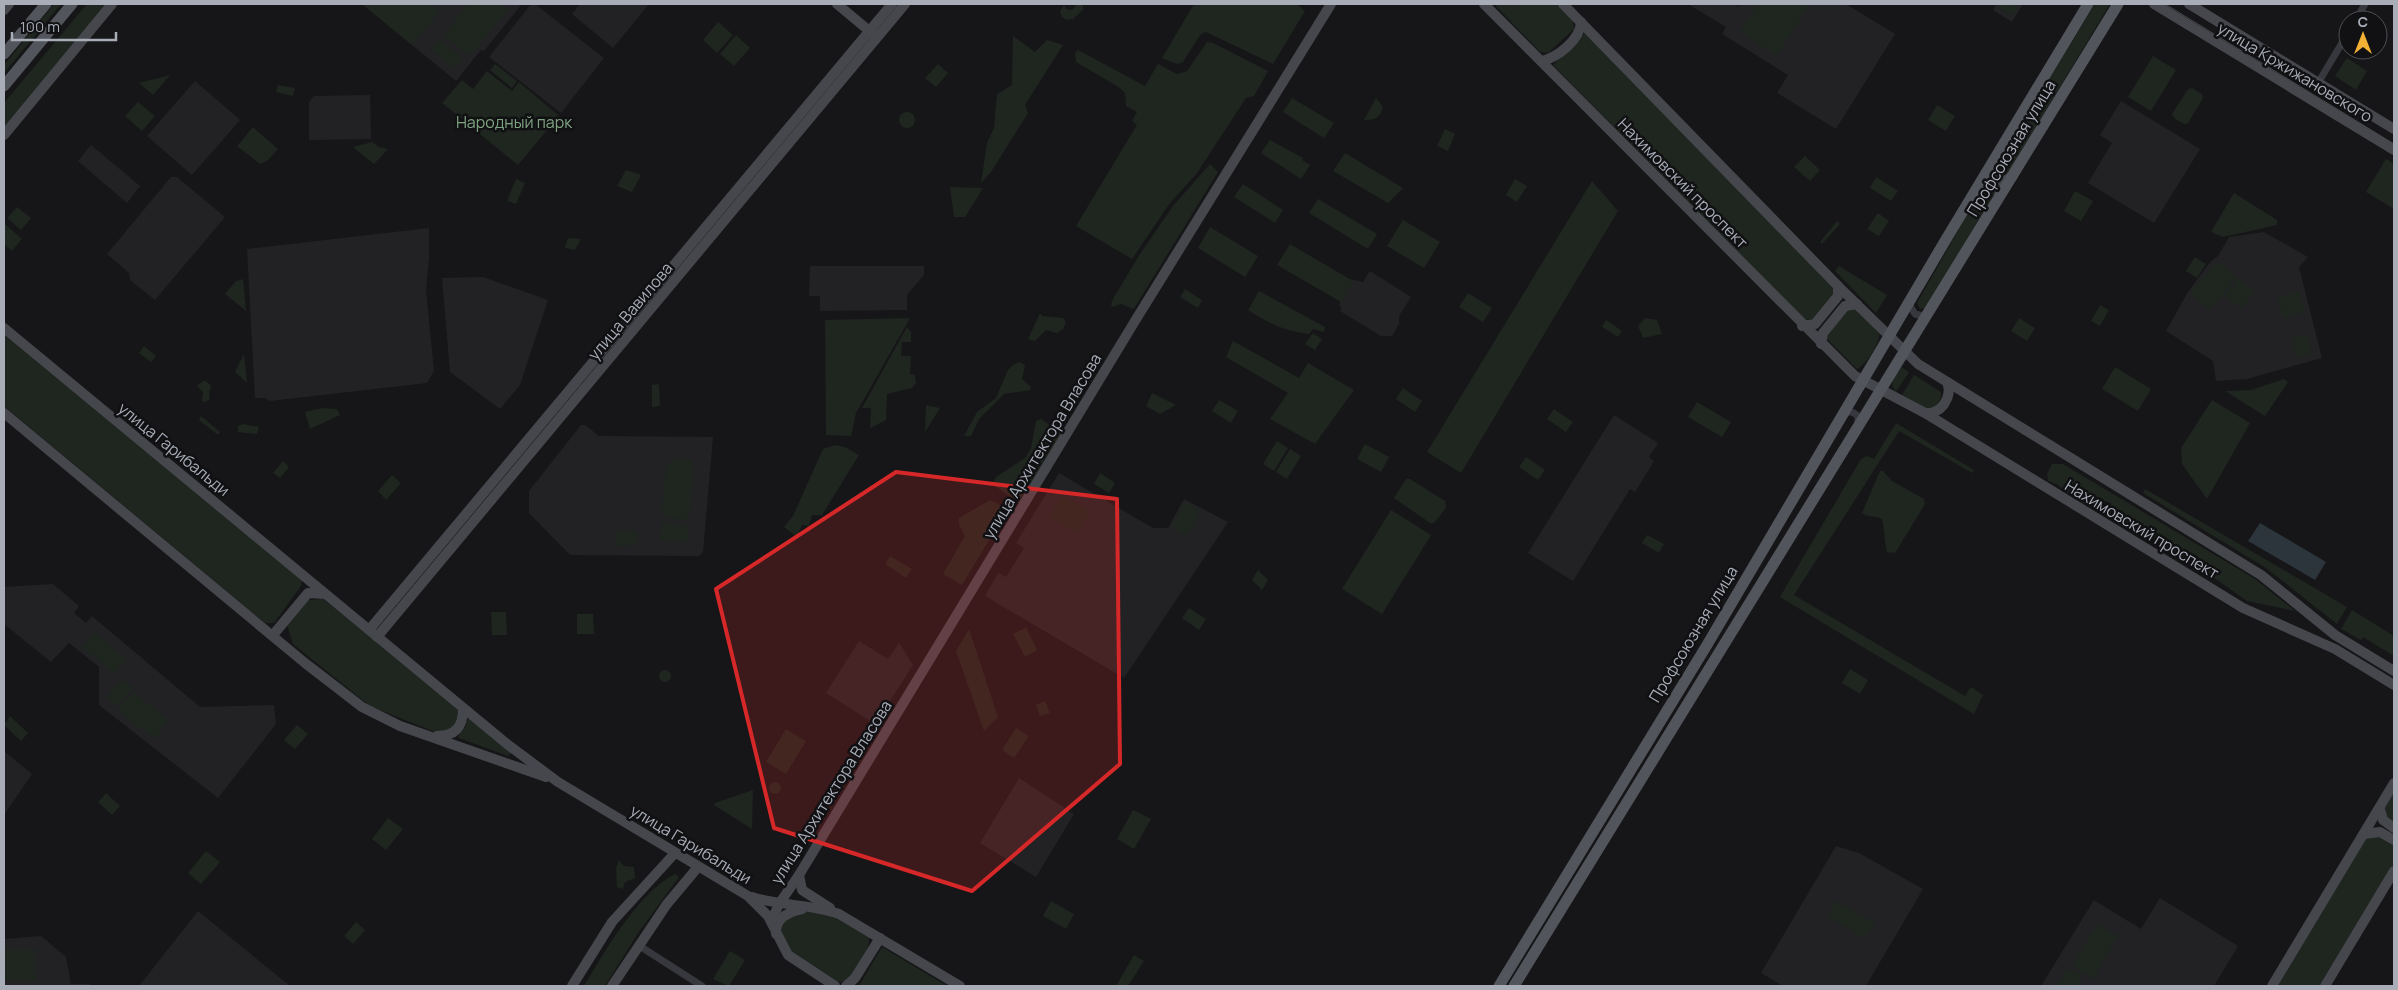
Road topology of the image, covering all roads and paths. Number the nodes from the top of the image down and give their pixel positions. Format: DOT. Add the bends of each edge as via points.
graph roads {
  1 [pos="9,4"];
  2 [pos="46,4"];
  3 [pos="72,4"];
  4 [pos="112,4"];
  5 [pos="837,4"];
  6 [pos="892,4"];
  7 [pos="905,4"];
  8 [pos="1331,4"];
  9 [pos="1484,4"];
  10 [pos="1564,4"];
  11 [pos="2088,4"];
  12 [pos="2118,4"];
  13 [pos="2154,4"];
  14 [pos="2190,4"];
  15 [pos="4,10"];
  16 [pos="1581,22"];
  17 [pos="873,34"];
  18 [pos="2338,50"];
  19 [pos="4,54"];
  20 [pos="1542,61"];
  21 [pos="2318,83"];
  22 [pos="4,86"];
  23 [pos="2394,129"];
  24 [pos="4,135"];
  25 [pos="2394,150"];
  26 [pos="1992,162"];
  27 [pos="2013,176"];
  28 [pos="1978,186"];
  29 [pos="1997,202"];
  30 [pos="1838,286"];
  31 [pos="1912,298"];
  32 [pos="1857,304"];
  33 [pos="1932,309"];
  34 [pos="1802,326"];
  35 [pos="4,328"];
  36 [pos="1889,337"];
  37 [pos="1821,344"];
  38 [pos="1905,351"];
  39 [pos="1862,381"];
  40 [pos="1947,382"];
  41 [pos="1880,389"];
  42 [pos="4,413"];
  43 [pos="1925,414"];
  44 [pos="1842,415"];
  45 [pos="1858,425"];
  46 [pos="325,594"];
  47 [pos="2323,626"];
  48 [pos="373,634"];
  49 [pos="273,635"];
  50 [pos="2315,640"];
  51 [pos="2394,671"];
  52 [pos="2394,685"];
  53 [pos="463,709"];
  54 [pos="430,736"];
  55 [pos="558,782"];
  56 [pos="2394,784"];
  57 [pos="2380,809"];
  58 [pos="2394,828"];
  59 [pos="2364,834"];
  60 [pos="2394,840"];
  61 [pos="675,853"];
  62 [pos="698,867"];
  63 [pos="2394,871"];
  64 [pos="799,875"];
  65 [pos="748,896"];
  66 [pos="779,904"];
  67 [pos="808,907"];
  68 [pos="839,914"];
  69 [pos="771,922"];
  70 [pos="776,934"];
  71 [pos="880,938"];
  72 [pos="638,945"];
  73 [pos="572,986"];
  74 [pos="612,986"];
  75 [pos="702,986"];
  76 [pos="835,986"];
  77 [pos="846,986"];
  78 [pos="960,986"];
  79 [pos="1500,986"];
  80 [pos="1514,986"];
  81 [pos="2272,986"];
  82 [pos="2325,986"];
  1 -- 15 [label="street"];
  2 -- 19 [label="main road"];
  3 -- 22 [label="main road"];
  4 -- 24 [label="street"];
  5 -- 17 [label="street"];
  6 -- 17 [label="street, улица Вавилова"];
  7 -- 17 [label="street, улица Вавилова"];
  8 -- 64 [label="street, улица Архитектора Власова"];
  9 -- 20 [label="street, Нахимовский проспект"];
  10 -- 16 [label="street"];
  11 -- 26 [label="main road, Профсоюзная улица"];
  12 -- 27 [label="main road, Профсоюзная улица"];
  13 -- 25 [label="street, улица Кржижановского"];
  14 -- 21 [label="street, улица Кржижановского"];
  16 -- 20 [label="street" via="1579,31 1567,46 1556,56"];
  16 -- 30 [label="street"];
  17 -- 48 [label="street, улица Вавилова"];
  18 -- 21 [label="street"];
  20 -- 34 [label="street, Нахимовский проспект"];
  21 -- 23 [label="street, улица Кржижановского"];
  26 -- 27 [label="street" via="1990,174 1996,180 2005,181"];
  26 -- 28 [label="main road, Профсоюзная улица"];
  27 -- 29 [label="main road, Профсоюзная улица"];
  28 -- 29 [label="street" via="1986,183 1995,186"];
  28 -- 31 [label="main road, Профсоюзная улица"];
  29 -- 33 [label="main road, Профсоюзная улица"];
  30 -- 32 [label="street"];
  30 -- 34 [label="street" via="1838,296 1815,324"];
  31 -- 33 [label="street" via="1910,306 1915,314 1923,316"];
  31 -- 36 [label="main road, Профсоюзная улица"];
  32 -- 36 [label="street"];
  32 -- 37 [label="street" via="1845,306 1823,333"];
  33 -- 38 [label="main road, Профсоюзная улица"];
  34 -- 37 [label="street, Нахимовский проспект"];
  35 -- 46 [label="street, улица Гарибальди"];
  36 -- 38 [label="street, Нахимовский проспект"];
  36 -- 39 [label="main road, Профсоюзная улица"];
  37 -- 39 [label="street, Нахимовский проспект"];
  38 -- 40 [label="street, Нахимовский проспект" via="1918,364"];
  38 -- 41 [label="main road, Профсоюзная улица"];
  39 -- 41 [label="street, Нахимовский проспект"];
  39 -- 44 [label="main road, Профсоюзная улица"];
  40 -- 43 [label="street" via="1948,396 1939,410"];
  40 -- 47 [label="street, Нахимовский проспект" via="2261,575"];
  41 -- 43 [label="street, Нахимовский проспект"];
  41 -- 45 [label="main road, Профсоюзная улица"];
  42 -- 49 [label="street, улица Гарибальди"];
  43 -- 50 [label="street, Нахимовский проспект" via="2243,608"];
  44 -- 45 [label="street" via="1855,413"];
  44 -- 79 [label="main road, Профсоюзная улица"];
  45 -- 80 [label="main road, Профсоюзная улица"];
  46 -- 48 [label="street, улица Гарибальди"];
  46 -- 49 [label="street" via="308,593"];
  47 -- 50 [label="street" via="2325,634"];
  47 -- 51 [label="street, Нахимовский проспект"];
  48 -- 53 [label="street, улица Гарибальди"];
  49 -- 54 [label="street, улица Гарибальди" via="362,707 400,726"];
  50 -- 52 [label="street, Нахимовский проспект"];
  53 -- 54 [label="street, улица Гарибальди" via="458,730 451,735"];
  53 -- 55 [label="street, улица Гарибальди"];
  54 -- 55 [label="street, улица Гарибальди"];
  55 -- 61 [label="street, улица Гарибальди"];
  56 -- 57 [label="street"];
  57 -- 58 [label="street" via="2383,820"];
  57 -- 59 [label="street"];
  59 -- 60 [label="street" via="2380,832"];
  59 -- 81 [label="street"];
  61 -- 62 [label="street, улица Гарибальди"];
  61 -- 73 [label="street" via="612,922"];
  62 -- 65 [label="street, улица Гарибальди"];
  62 -- 72 [label="street"];
  63 -- 82 [label="street"];
  64 -- 66 [label="street, улица Архитектора Власова"];
  64 -- 68 [label="street" via="802,890"];
  65 -- 66 [label="street, улица Архитектора Власова"];
  65 -- 69 [label="street, улица Гарибальди" via="763,909"];
  66 -- 67 [label="street"];
  66 -- 69 [label="street, улица Архитектора Власова"];
  67 -- 68 [label="street"];
  67 -- 70 [label="street" via="785,915 777,923"];
  68 -- 71 [label="street"];
  69 -- 70 [label="street, улица Гарибальди"];
  70 -- 76 [label="street, улица Гарибальди" via="792,959"];
  71 -- 77 [label="street" via="855,978"];
  71 -- 78 [label="street"];
  72 -- 74 [label="street"];
  72 -- 75 [label="street"];
}
